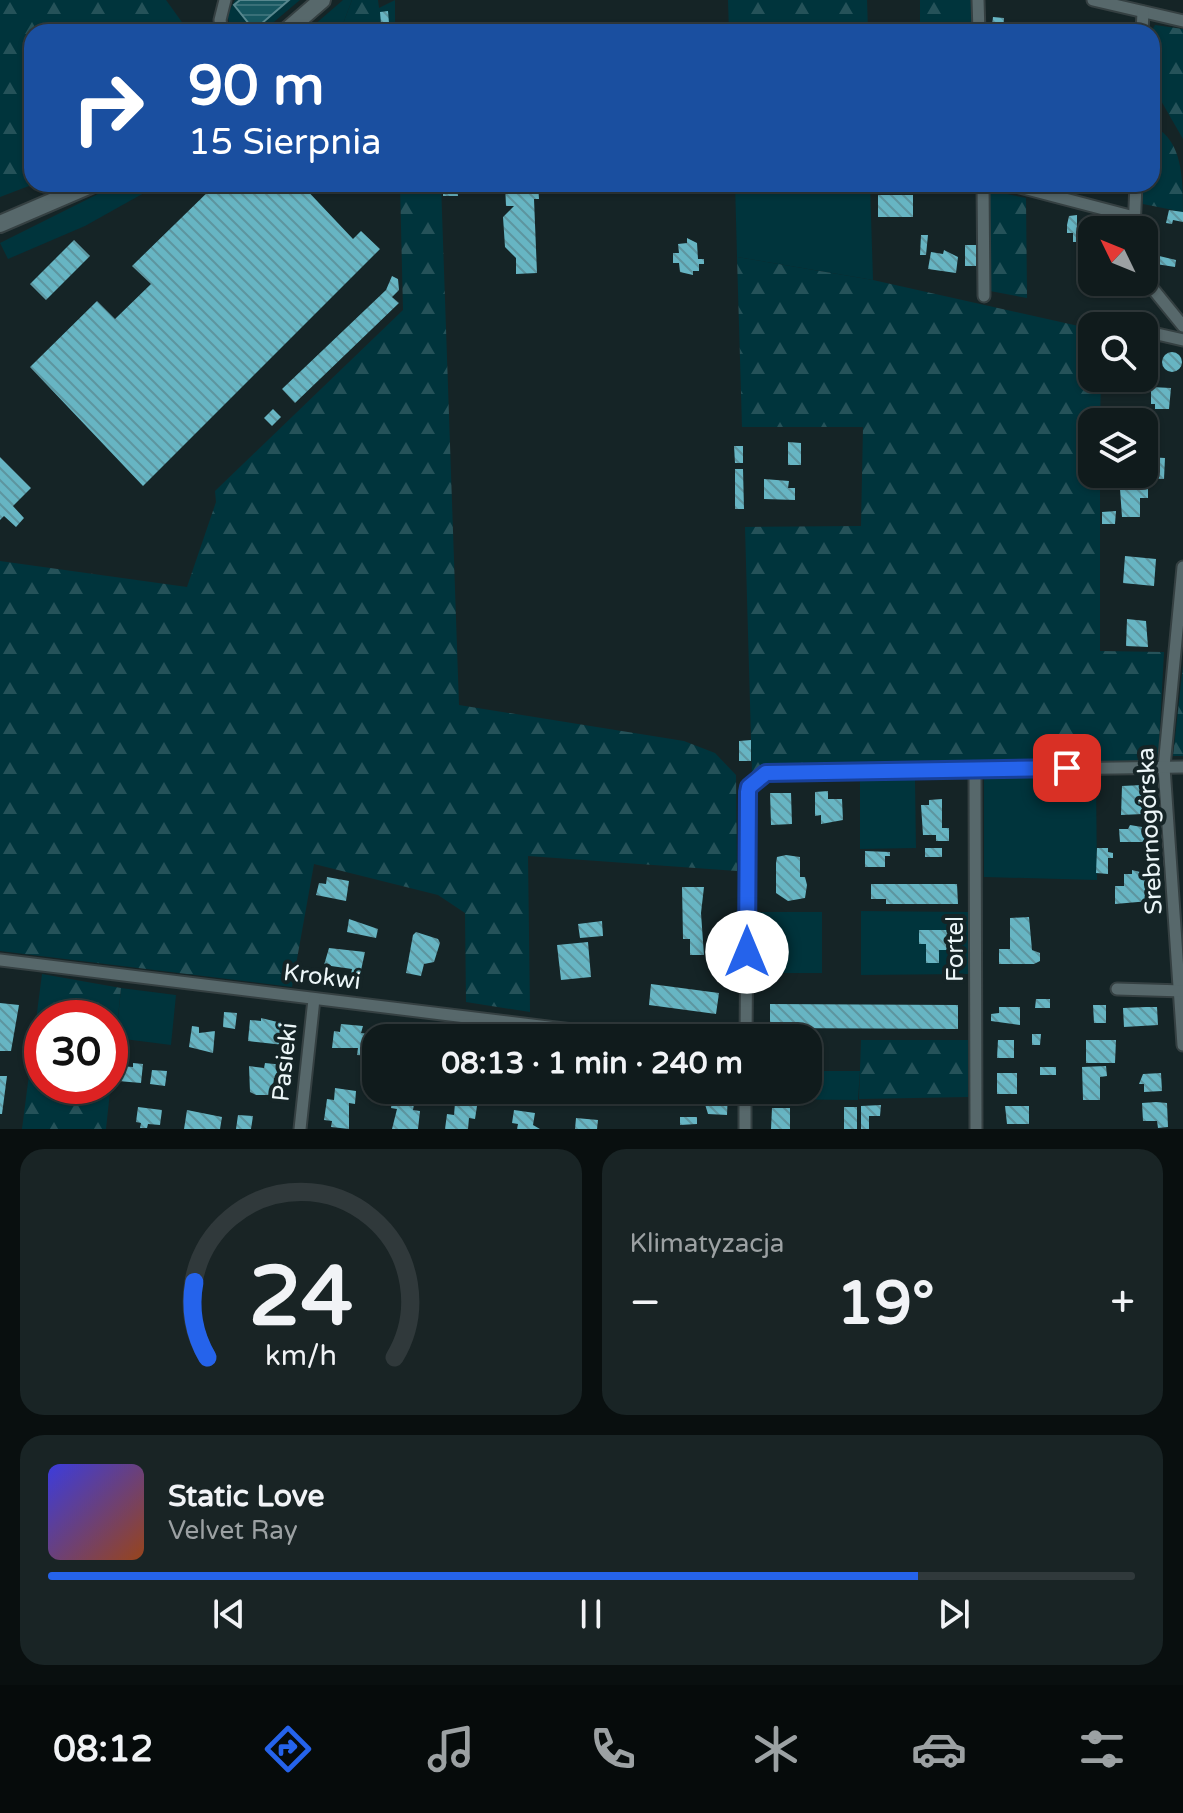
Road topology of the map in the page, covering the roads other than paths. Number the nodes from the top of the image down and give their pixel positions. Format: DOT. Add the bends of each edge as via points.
graph roads {
  1 [pos="225,0"];
  2 [pos="322,0"];
  3 [pos="978,0"];
  4 [pos="1093,0"];
  5 [pos="1143,12"];
  6 [pos="1183,21"];
  7 [pos="222,24"];
  8 [pos="294,24"];
  9 [pos="979,24"];
  10 [pos="1142,24"];
  11 [pos="74,192"];
  12 [pos="983,192"];
  13 [pos="1039,192"];
  14 [pos="1136,192"];
  15 [pos="1130,216"];
  16 [pos="1134,216"];
  17 [pos="0,224"];
  18 [pos="1158,295"];
  19 [pos="984,296"];
  20 [pos="1183,326"];
  21 [pos="1158,334"];
  22 [pos="1183,340"];
  23 [pos="1183,567"];
  24 [pos="1164,767"];
  25 [pos="1183,767"];
  26 [pos="975,769"];
  27 [pos="0,960"];
  28 [pos="1117,989"];
  29 [pos="1182,990"];
  30 [pos="314,999"];
  31 [pos="522,1024"];
  32 [pos="746,1024"];
  33 [pos="1183,1045"];
  34 [pos="745,1104"];
  35 [pos="300,1129"];
  36 [pos="745,1129"];
  37 [pos="976,1129"];
  1 -- 7 [label="street"];
  2 -- 8 [label="street"];
  3 -- 9 [label="street"];
  4 -- 5 [label="street"];
  5 -- 6 [label="street"];
  5 -- 10 [label="street"];
  11 -- 17 [label="street"];
  12 -- 19 [label="street"];
  13 -- 15 [label="street"];
  14 -- 16 [label="street"];
  18 -- 20 [label="street"];
  21 -- 22 [label="street"];
  23 -- 24 [label="street, Srebrnogórska"];
  24 -- 25 [label="street"];
  24 -- 26 [label="street"];
  24 -- 29 [label="street, Srebrnogórska"];
  26 -- 32 [label="street" via="776,771 756,779 748,792"];
  26 -- 37 [label="street, Fortel"];
  27 -- 30 [label="street, Krokwi"];
  28 -- 29 [label="street"];
  29 -- 33 [label="street, Srebrnogórska"];
  30 -- 31 [label="street, Krokwi"];
  30 -- 35 [label="street, Pasieki"];
  34 -- 36 [label="street"];
}
